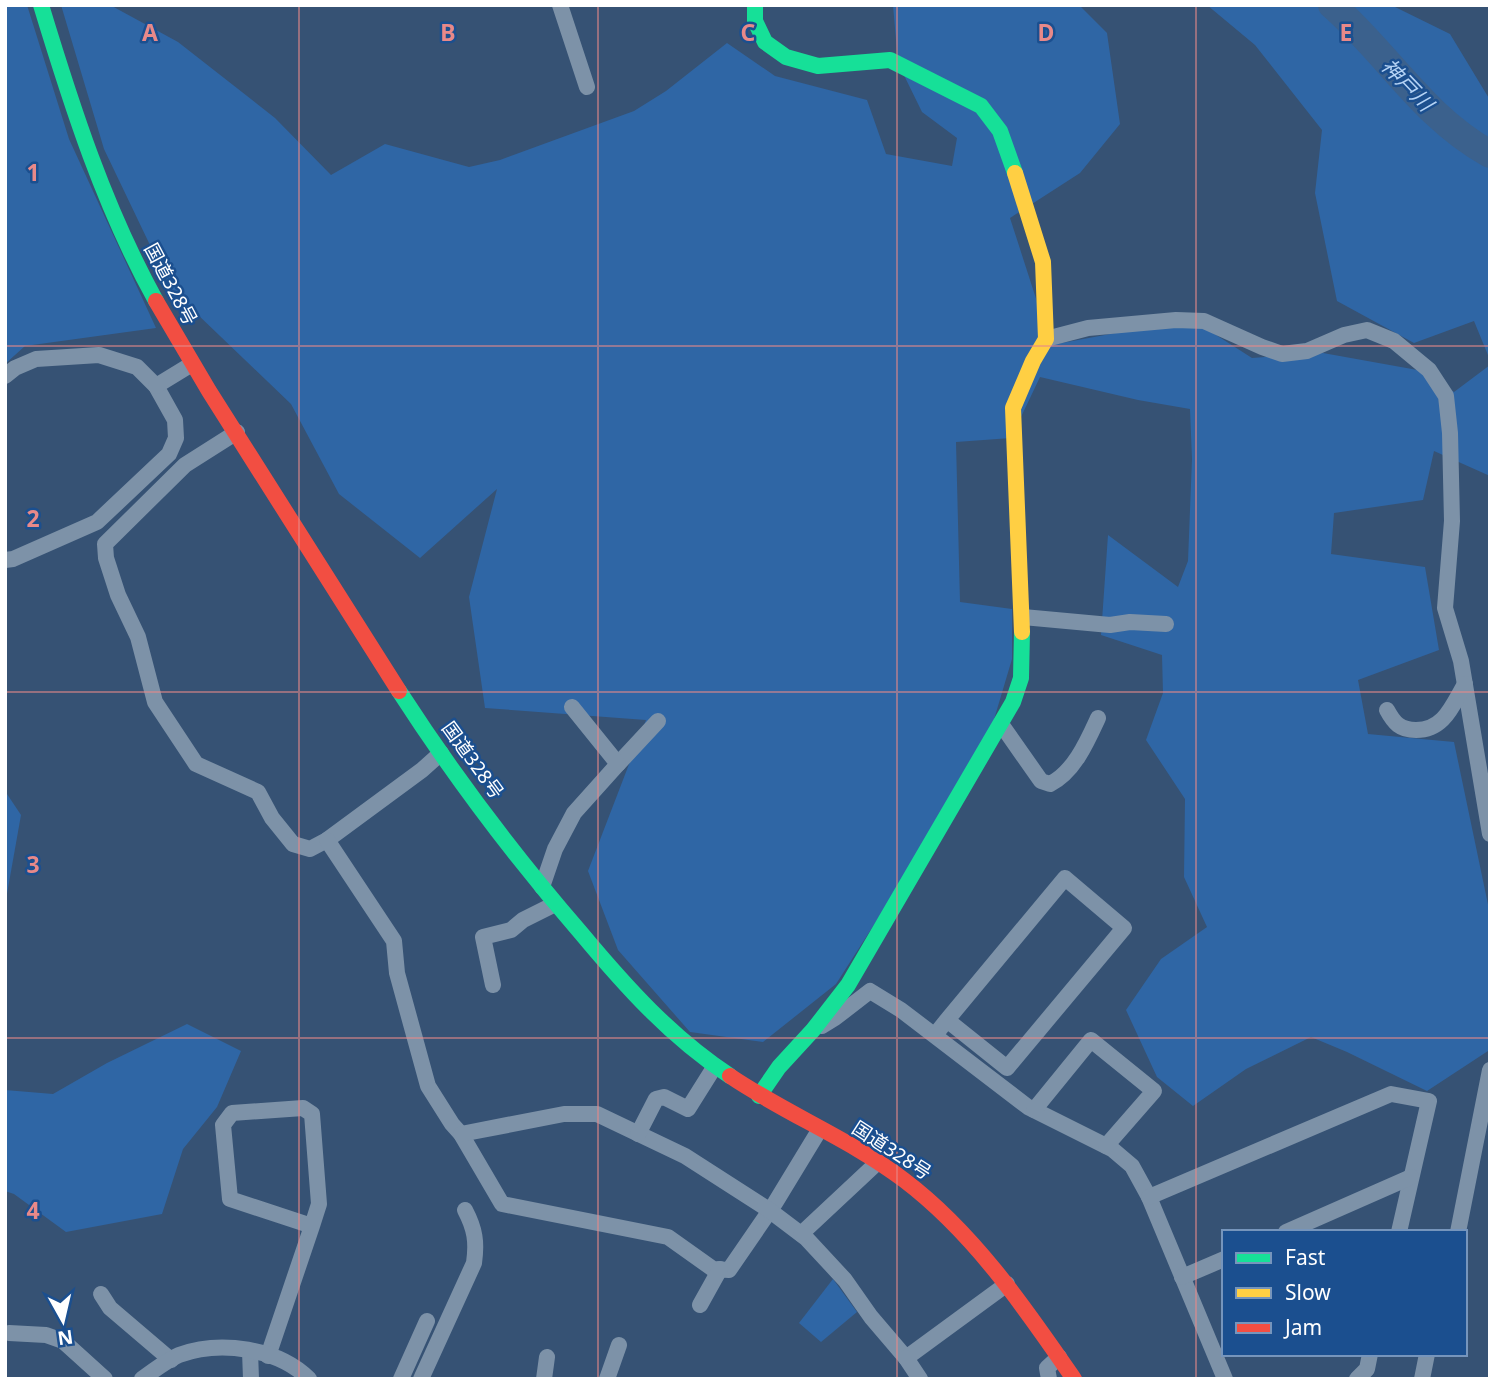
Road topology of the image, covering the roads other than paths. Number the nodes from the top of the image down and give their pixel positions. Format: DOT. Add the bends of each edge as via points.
graph roads {
  1 [pos="41,5"];
  2 [pos="560,5"];
  3 [pos="755,5"];
  4 [pos="587,87"];
  5 [pos="1046,339"];
  6 [pos="192,364"];
  7 [pos="5,376"];
  8 [pos="156,386"];
  9 [pos="237,432"];
  10 [pos="5,560"];
  11 [pos="1023,617"];
  12 [pos="1167,624"];
  13 [pos="1465,684"];
  14 [pos="572,707"];
  15 [pos="1387,710"];
  16 [pos="1098,718"];
  17 [pos="658,721"];
  18 [pos="1001,724"];
  19 [pos="441,753"];
  20 [pos="618,764"];
  21 [pos="1490,834"];
  22 [pos="327,840"];
  23 [pos="542,887"];
  24 [pos="555,904"];
  25 [pos="493,985"];
  26 [pos="947,1020"];
  27 [pos="813,1030"];
  28 [pos="935,1035"];
  29 [pos="715,1066"];
  30 [pos="1490,1070"];
  31 [pos="759,1096"];
  32 [pos="1034,1110"];
  33 [pos="820,1129"];
  34 [pos="461,1133"];
  35 [pos="638,1134"];
  36 [pos="1106,1146"];
  37 [pos="878,1162"];
  38 [pos="1411,1177"];
  39 [pos="1149,1198"];
  40 [pos="465,1210"];
  41 [pos="769,1210"];
  42 [pos="312,1226"];
  43 [pos="1291,1230"];
  44 [pos="1399,1230"];
  45 [pos="1458,1230"];
  46 [pos="801,1234"];
  47 [pos="1222,1260"];
  48 [pos="720,1269"];
  49 [pos="1182,1277"];
  50 [pos="1007,1284"];
  51 [pos="101,1294"];
  52 [pos="700,1305"];
  53 [pos="427,1321"];
  54 [pos="9,1333"];
  55 [pos="619,1345"];
  56 [pos="250,1350"];
  57 [pos="1220,1354"];
  58 [pos="268,1356"];
  59 [pos="1370,1356"];
  60 [pos="1427,1356"];
  61 [pos="547,1357"];
  62 [pos="1059,1357"];
  63 [pos="906,1358"];
  64 [pos="171,1360"];
  65 [pos="105,1379"];
  66 [pos="142,1379"];
  67 [pos="251,1379"];
  68 [pos="309,1379"];
  69 [pos="401,1379"];
  70 [pos="421,1379"];
  71 [pos="544,1379"];
  72 [pos="607,1379"];
  73 [pos="920,1379"];
  74 [pos="1049,1379"];
  75 [pos="1074,1379"];
  76 [pos="1225,1379"];
  77 [pos="1357,1379"];
  78 [pos="1422,1379"];
  1 -- 6 [label="main road, 国道328号" via="100,188"];
  2 -- 4 [label="street"];
  3 -- 5 [label="main road" via="755,21 765,42 786,57 818,66 890,60 981,106 1000,131 1043,262"];
  5 -- 11 [label="main road" via="1013,408"];
  5 -- 13 [label="street" via="1088,328 1176,320 1204,321 1282,354 1307,351 1367,330 1394,341 1429,370 1446,396 1452,521 1445,608"];
  6 -- 8 [label="street"];
  6 -- 9 [label="main road, 国道328号"];
  7 -- 8 [label="street" via="36,359 99,355 137,367"];
  8 -- 10 [label="street" via="176,420 176,438 169,453 97,522"];
  9 -- 19 [label="main road, 国道328号" via="344,608"];
  9 -- 22 [label="street" via="185,466 129,518 104,544 106,558 138,637 155,702 196,764 258,792 293,844 310,849"];
  11 -- 12 [label="street" via="1110,625"];
  11 -- 18 [label="main road" via="1021,678"];
  13 -- 15 [label="street" via="1443,719 1430,730 1408,730 1394,724"];
  13 -- 21 [label="street"];
  14 -- 20 [label="street"];
  16 -- 18 [label="street" via="1061,779 1050,784 1041,781"];
  17 -- 20 [label="street"];
  18 -- 27 [label="main road" via="874,944"];
  19 -- 22 [label="street"];
  19 -- 23 [label="main road, 国道328号"];
  20 -- 23 [label="street" via="574,813"];
  22 -- 34 [label="street" via="394,941 397,973 428,1086"];
  23 -- 24 [label="main road, 国道328号"];
  24 -- 25 [label="street" via="511,930 483,937"];
  24 -- 29 [label="main road, 国道328号" via="662,1024"];
  26 -- 26 [label="street" via="1065,878 1124,928 1007,1068"];
  26 -- 28 [label="street"];
  27 -- 28 [label="street" via="870,991"];
  27 -- 31 [label="main road"];
  28 -- 32 [label="street"];
  29 -- 31 [label="main road, 国道328号"];
  29 -- 35 [label="street" via="688,1109 664,1097 656,1099"];
  30 -- 45 [label="street"];
  31 -- 33 [label="main road, 国道328号"];
  32 -- 36 [label="street"];
  32 -- 36 [label="street" via="1091,1040 1154,1091"];
  33 -- 37 [label="main road, 国道328号"];
  33 -- 41 [label="street"];
  34 -- 35 [label="street" via="564,1114 597,1114"];
  34 -- 48 [label="street" via="502,1203 668,1237 713,1269"];
  35 -- 41 [label="street" via="685,1156"];
  36 -- 39 [label="street" via="1132,1166"];
  37 -- 46 [label="street"];
  37 -- 50 [label="main road, 国道328号" via="941,1211"];
  38 -- 39 [label="street" via="1429,1101 1391,1094"];
  38 -- 43 [label="street"];
  38 -- 44 [label="street"];
  39 -- 49 [label="street"];
  40 -- 70 [label="street" via="474,1226 474,1263"];
  41 -- 46 [label="street"];
  41 -- 48 [label="street" via="729,1270"];
  42 -- 42 [label="street" via="319,1204 312,1114 303,1108 232,1113 223,1125 230,1199"];
  42 -- 58 [label="street"];
  46 -- 63 [label="street" via="845,1280"];
  47 -- 49 [label="street"];
  48 -- 52 [label="street"];
  49 -- 57 [label="street"];
  50 -- 62 [label="main road, 国道328号"];
  50 -- 63 [label="street"];
  51 -- 64 [label="street" via="110,1308"];
  53 -- 69 [label="street"];
  54 -- 65 [label="street" via="63,1341"];
  55 -- 72 [label="street"];
  56 -- 58 [label="street"];
  56 -- 64 [label="street" via="212,1349"];
  56 -- 67 [label="street"];
  57 -- 76 [label="street"];
  58 -- 68 [label="street" via="298,1368"];
  59 -- 77 [label="street" via="1367,1369"];
  60 -- 78 [label="street"];
  61 -- 71 [label="street"];
  62 -- 74 [label="street" via="1046,1368"];
  62 -- 75 [label="main road, 国道328号"];
  63 -- 73 [label="street"];
  64 -- 66 [label="street"];
}
